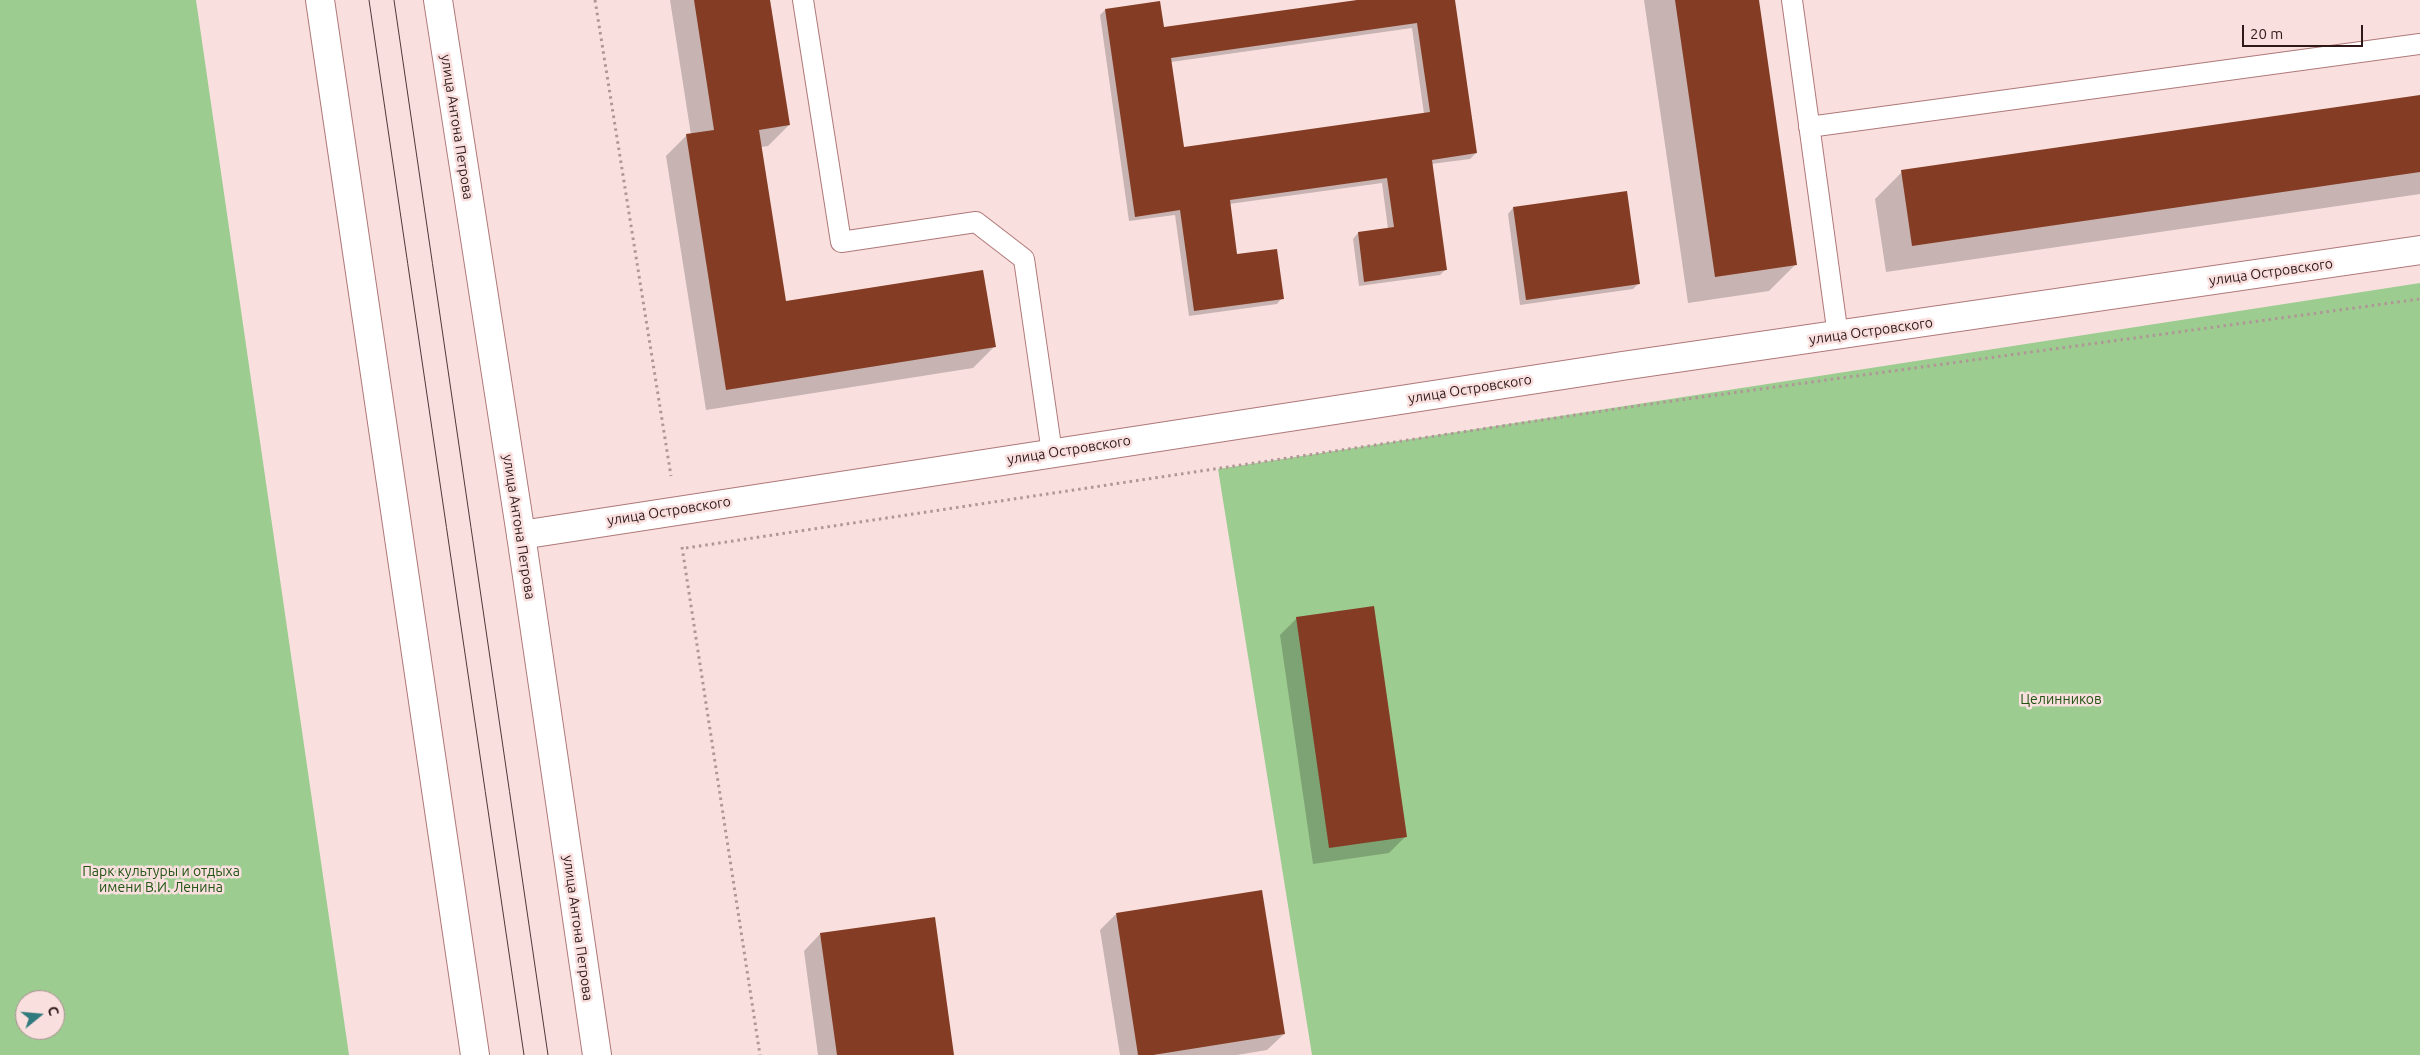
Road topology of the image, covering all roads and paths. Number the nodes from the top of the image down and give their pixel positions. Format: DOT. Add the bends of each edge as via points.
graph roads {
  1 [pos="320,0"];
  2 [pos="438,0"];
  3 [pos="804,0"];
  4 [pos="1792,0"];
  5 [pos="2420,44"];
  6 [pos="1809,127"];
  7 [pos="2420,250"];
  8 [pos="2420,299"];
  9 [pos="1838,336"];
  10 [pos="1052,453"];
  11 [pos="521,535"];
  12 [pos="682,549"];
  13 [pos="474,1055"];
  14 [pos="597,1055"];
  1 -- 13 [label="main road"];
  2 -- 11 [label="main road, улица Антона Петрова"];
  3 -- 10 [label="lane" via="841,242 976,222 1024,259"];
  4 -- 6 [label="lane"];
  5 -- 6 [label="lane"];
  6 -- 9 [label="lane"];
  7 -- 9 [label="main road, улица Островского"];
  8 -- 12 [label="path" via="1629,407"];
  9 -- 10 [label="main road, улица Островского"];
  10 -- 11 [label="main road, улица Островского"];
  11 -- 14 [label="main road, улица Антона Петрова"];
}
